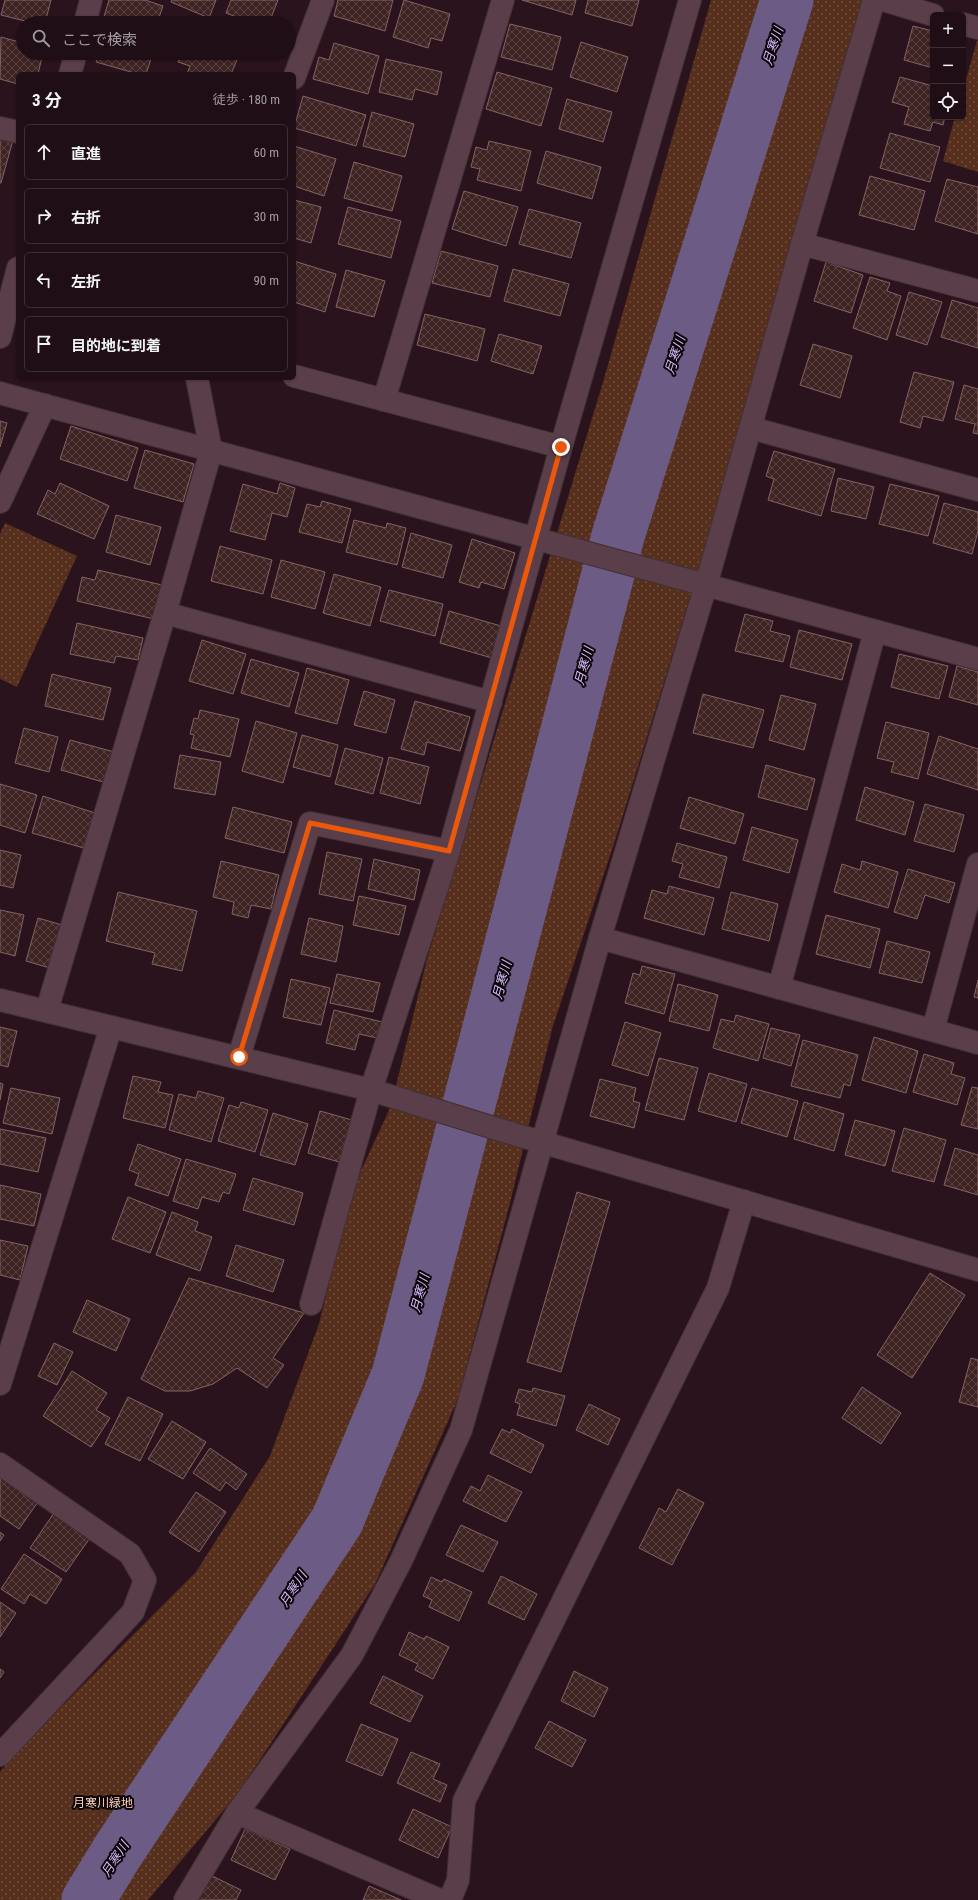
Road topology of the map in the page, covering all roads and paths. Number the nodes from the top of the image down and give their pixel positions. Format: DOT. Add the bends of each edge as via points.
graph roads {
  1 [pos="91,0"];
  2 [pos="323,0"];
  3 [pos="503,0"];
  4 [pos="690,0"];
  5 [pos="874,0"];
  6 [pos="883,0"];
  7 [pos="930,14"];
  8 [pos="87,16"];
  9 [pos="966,25"];
  10 [pos="978,28"];
  11 [pos="74,60"];
  12 [pos="71,72"];
  13 [pos="296,73"];
  14 [pos="0,128"];
  15 [pos="16,132"];
  16 [pos="802,244"];
  17 [pos="16,275"];
  18 [pos="978,291"];
  19 [pos="9,298"];
  20 [pos="0,336"];
  21 [pos="296,377"];
  22 [pos="197,380"];
  23 [pos="0,392"];
  24 [pos="384,400"];
  25 [pos="45,405"];
  26 [pos="751,428"];
  27 [pos="561,447"];
  28 [pos="211,451"];
  29 [pos="978,490"];
  30 [pos="0,502"];
  31 [pos="536,539"];
  32 [pos="706,585"];
  33 [pos="165,613"];
  34 [pos="876,631"];
  35 [pos="978,659"];
  36 [pos="491,702"];
  37 [pos="449,851"];
  38 [pos="978,864"];
  39 [pos="600,938"];
  40 [pos="779,988"];
  41 [pos="0,1000"];
  42 [pos="47,1010"];
  43 [pos="111,1027"];
  44 [pos="933,1030"];
  45 [pos="978,1042"];
  46 [pos="239,1057"];
  47 [pos="371,1090"];
  48 [pos="542,1143"];
  49 [pos="744,1201"];
  50 [pos="978,1270"];
  51 [pos="311,1304"];
  52 [pos="0,1384"];
  53 [pos="0,1464"];
  54 [pos="0,1755"];
  55 [pos="237,1813"];
  56 [pos="185,1900"];
  57 [pos="440,1900"];
  58 [pos="450,1900"];
  1 -- 8 [label="street"];
  2 -- 13 [label="street"];
  3 -- 24 [label="street"];
  4 -- 27 [label="street"];
  5 -- 16 [label="street"];
  6 -- 7 [label="street"];
  9 -- 10 [label="street"];
  11 -- 12 [label="street"];
  14 -- 15 [label="street"];
  16 -- 18 [label="street"];
  16 -- 26 [label="street"];
  17 -- 19 [label="street"];
  19 -- 20 [label="street"];
  21 -- 24 [label="street"];
  22 -- 28 [label="street"];
  23 -- 25 [label="street"];
  24 -- 27 [label="street"];
  25 -- 28 [label="street"];
  25 -- 30 [label="street"];
  26 -- 29 [label="street"];
  26 -- 32 [label="street"];
  27 -- 31 [label="street"];
  28 -- 31 [label="street"];
  28 -- 33 [label="street"];
  31 -- 32 [label="street"];
  31 -- 36 [label="street"];
  32 -- 34 [label="street"];
  32 -- 39 [label="street"];
  33 -- 36 [label="street"];
  33 -- 42 [label="street"];
  34 -- 35 [label="street"];
  34 -- 40 [label="street"];
  36 -- 37 [label="street"];
  37 -- 46 [label="street" via="310,823"];
  37 -- 47 [label="street"];
  38 -- 44 [label="street"];
  39 -- 40 [label="street"];
  39 -- 48 [label="street"];
  40 -- 44 [label="street"];
  41 -- 42 [label="street"];
  42 -- 43 [label="street"];
  43 -- 46 [label="street"];
  43 -- 52 [label="street"];
  44 -- 45 [label="street"];
  46 -- 47 [label="street"];
  47 -- 48 [label="street"];
  47 -- 51 [label="street"];
  48 -- 49 [label="street"];
  48 -- 55 [label="street" via="458,1438 401,1561 352,1655"];
  49 -- 50 [label="street"];
  49 -- 58 [label="street" via="718,1288 464,1801 458,1880"];
  53 -- 54 [label="street" via="130,1554 145,1580 133,1612"];
  55 -- 56 [label="street"];
  55 -- 57 [label="street"];
}
